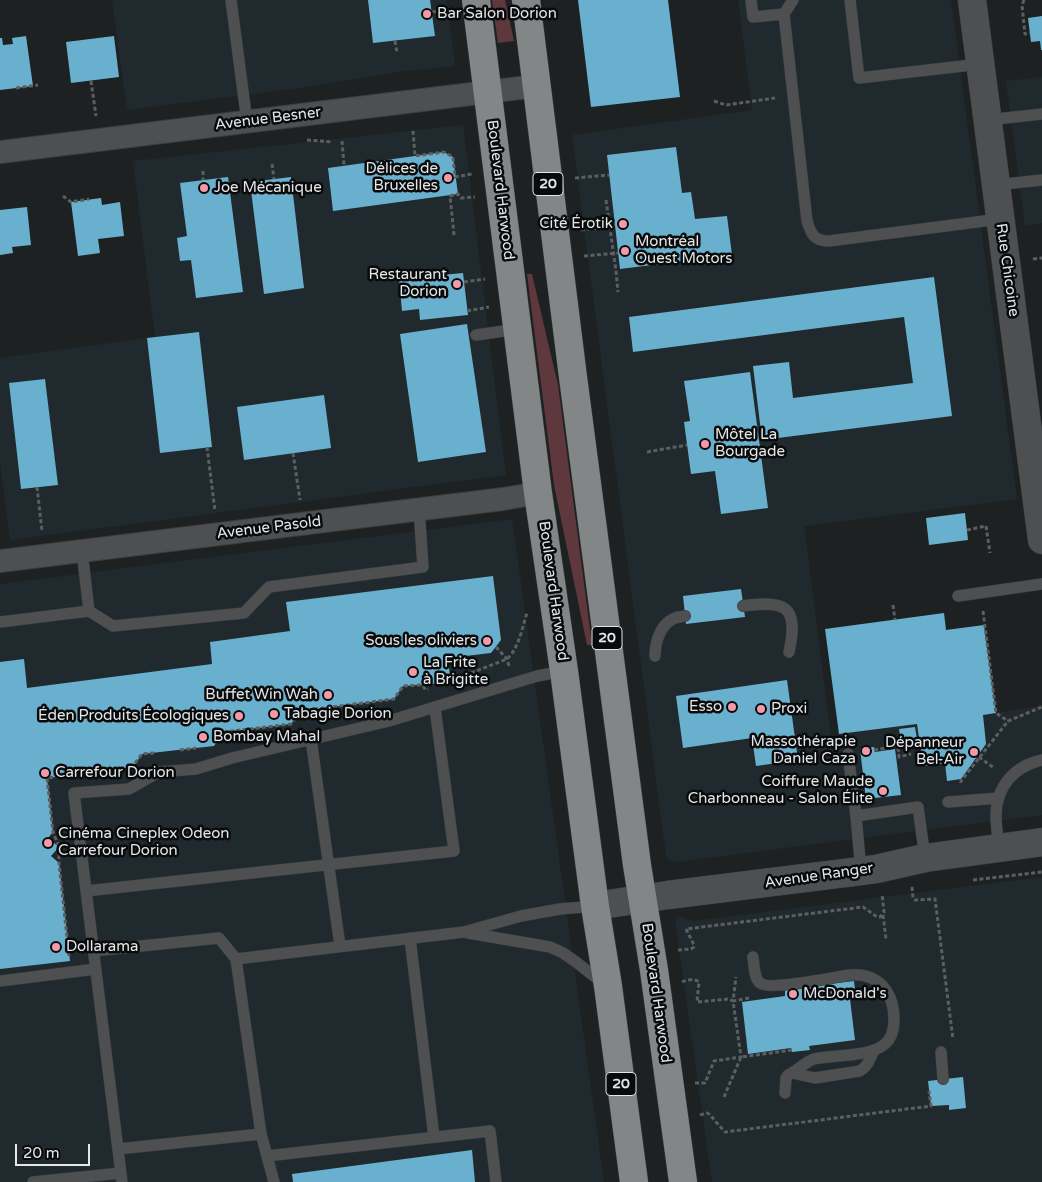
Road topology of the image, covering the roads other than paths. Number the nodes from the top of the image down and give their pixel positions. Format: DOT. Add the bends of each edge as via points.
graph roads {
  1 [pos="231,0"];
  2 [pos="526,0"];
  3 [pos="751,0"];
  4 [pos="793,0"];
  5 [pos="850,0"];
  6 [pos="972,0"];
  7 [pos="464,5"];
  8 [pos="784,14"];
  9 [pos="980,64"];
  10 [pos="536,86"];
  11 [pos="487,92"];
  12 [pos="1042,114"];
  13 [pos="987,120"];
  14 [pos="247,122"];
  15 [pos="0,152"];
  16 [pos="1042,180"];
  17 [pos="996,185"];
  18 [pos="1000,219"];
  19 [pos="518,329"];
  20 [pos="476,335"];
  21 [pos="538,493"];
  22 [pos="419,509"];
  23 [pos="1042,540"];
  24 [pos="82,551"];
  25 [pos="0,561"];
  26 [pos="1042,584"];
  27 [pos="958,596"];
  28 [pos="744,606"];
  29 [pos="89,611"];
  30 [pos="685,616"];
  31 [pos="0,622"];
  32 [pos="788,652"];
  33 [pos="655,656"];
  34 [pos="564,671"];
  35 [pos="435,708"];
  36 [pos="311,739"];
  37 [pos="848,754"];
  38 [pos="1042,760"];
  39 [pos="999,798"];
  40 [pos="948,802"];
  41 [pos="856,816"];
  42 [pos="1042,842"];
  43 [pos="999,848"];
  44 [pos="925,858"];
  45 [pos="328,864"];
  46 [pos="861,871"];
  47 [pos="86,891"];
  48 [pos="642,899"];
  49 [pos="595,906"];
  50 [pos="464,932"];
  51 [pos="410,938"];
  52 [pos="340,946"];
  53 [pos="93,951"];
  54 [pos="753,957"];
  55 [pos="236,959"];
  56 [pos="96,969"];
  57 [pos="0,981"];
  58 [pos="608,986"];
  59 [pos="874,1050"];
  60 [pos="941,1052"];
  61 [pos="792,1073"];
  62 [pos="943,1079"];
  63 [pos="785,1093"];
  64 [pos="261,1134"];
  65 [pos="434,1137"];
  66 [pos="118,1149"];
  67 [pos="267,1156"];
  68 [pos="121,1177"];
  69 [pos="33,1182"];
  70 [pos="274,1182"];
  71 [pos="496,1182"];
  72 [pos="634,1182"];
  73 [pos="683,1182"];
  1 -- 14 [label="lane"];
  2 -- 10 [label="highway, Boulevard Harwood / 20"];
  3 -- 8 [label="lane" via="753,17"];
  4 -- 8 [label="lane"];
  5 -- 9 [label="lane" via="859,78"];
  6 -- 9 [label="street, Rue Chicoine"];
  7 -- 11 [label="highway, Boulevard Harwood / 20"];
  8 -- 18 [label="lane" via="807,221 815,237 829,242"];
  9 -- 13 [label="street, Rue Chicoine"];
  10 -- 11 [label="street, Avenue Besner"];
  10 -- 48 [label="highway, Boulevard Harwood / 20"];
  11 -- 14 [label="street, Avenue Besner"];
  11 -- 19 [label="highway, Boulevard Harwood / 20"];
  12 -- 13 [label="lane"];
  13 -- 17 [label="street, Rue Chicoine"];
  14 -- 15 [label="street, Avenue Besner"];
  16 -- 17 [label="lane"];
  17 -- 18 [label="street, Rue Chicoine"];
  18 -- 23 [label="street, Rue Chicoine"];
  19 -- 20 [label="lane"];
  19 -- 21 [label="highway, Boulevard Harwood / 20"];
  21 -- 22 [label="street, Avenue Pasold"];
  21 -- 34 [label="highway, Boulevard Harwood / 20"];
  22 -- 24 [label="street, Avenue Pasold"];
  22 -- 29 [label="lane" via="424,567 269,587 244,613 113,626"];
  24 -- 25 [label="street, Avenue Pasold"];
  24 -- 29 [label="lane"];
  26 -- 27 [label="lane"];
  28 -- 32 [label="lane" via="773,604 788,610 792,634"];
  29 -- 31 [label="lane"];
  30 -- 33 [label="lane" via="672,619 661,630"];
  34 -- 35 [label="lane" via="537,676"];
  34 -- 49 [label="highway, Boulevard Harwood / 20"];
  35 -- 36 [label="lane"];
  35 -- 45 [label="lane" via="454,851"];
  36 -- 45 [label="lane"];
  36 -- 47 [label="lane" via="196,769 159,772 129,789 74,793"];
  37 -- 41 [label="lane"];
  38 -- 39 [label="lane" via="1015,772"];
  39 -- 40 [label="lane"];
  39 -- 43 [label="lane" via="996,809"];
  41 -- 44 [label="lane" via="918,807"];
  41 -- 46 [label="lane"];
  42 -- 43 [label="street, Avenue Ranger"];
  43 -- 44 [label="street, Avenue Ranger"];
  44 -- 46 [label="street, Avenue Ranger"];
  45 -- 47 [label="lane"];
  45 -- 52 [label="lane"];
  46 -- 48 [label="street, Avenue Ranger"];
  47 -- 53 [label="lane"];
  48 -- 49 [label="street, Avenue Ranger"];
  48 -- 73 [label="highway, Boulevard Harwood / 20"];
  49 -- 50 [label="lane" via="521,916"];
  49 -- 58 [label="highway, Boulevard Harwood / 20"];
  50 -- 51 [label="lane"];
  50 -- 58 [label="lane" via="550,947"];
  51 -- 52 [label="lane"];
  51 -- 65 [label="lane"];
  52 -- 55 [label="lane"];
  53 -- 55 [label="lane" via="219,938"];
  53 -- 56 [label="lane"];
  54 -- 59 [label="lane" via="757,980 770,986 860,974 879,983 892,1002 894,1028 886,1043"];
  55 -- 64 [label="lane"];
  56 -- 57 [label="lane"];
  56 -- 66 [label="lane"];
  58 -- 72 [label="highway, Boulevard Harwood / 20"];
  59 -- 61 [label="lane" via="812,1060"];
  59 -- 61 [label="lane" via="869,1063 860,1071 815,1078"];
  60 -- 62 [label="lane"];
  61 -- 63 [label="lane" via="786,1078"];
  64 -- 66 [label="lane"];
  64 -- 67 [label="lane"];
  65 -- 67 [label="lane"];
  65 -- 71 [label="lane" via="490,1131"];
  66 -- 68 [label="lane"];
  67 -- 70 [label="lane"];
  68 -- 69 [label="lane"];
}
